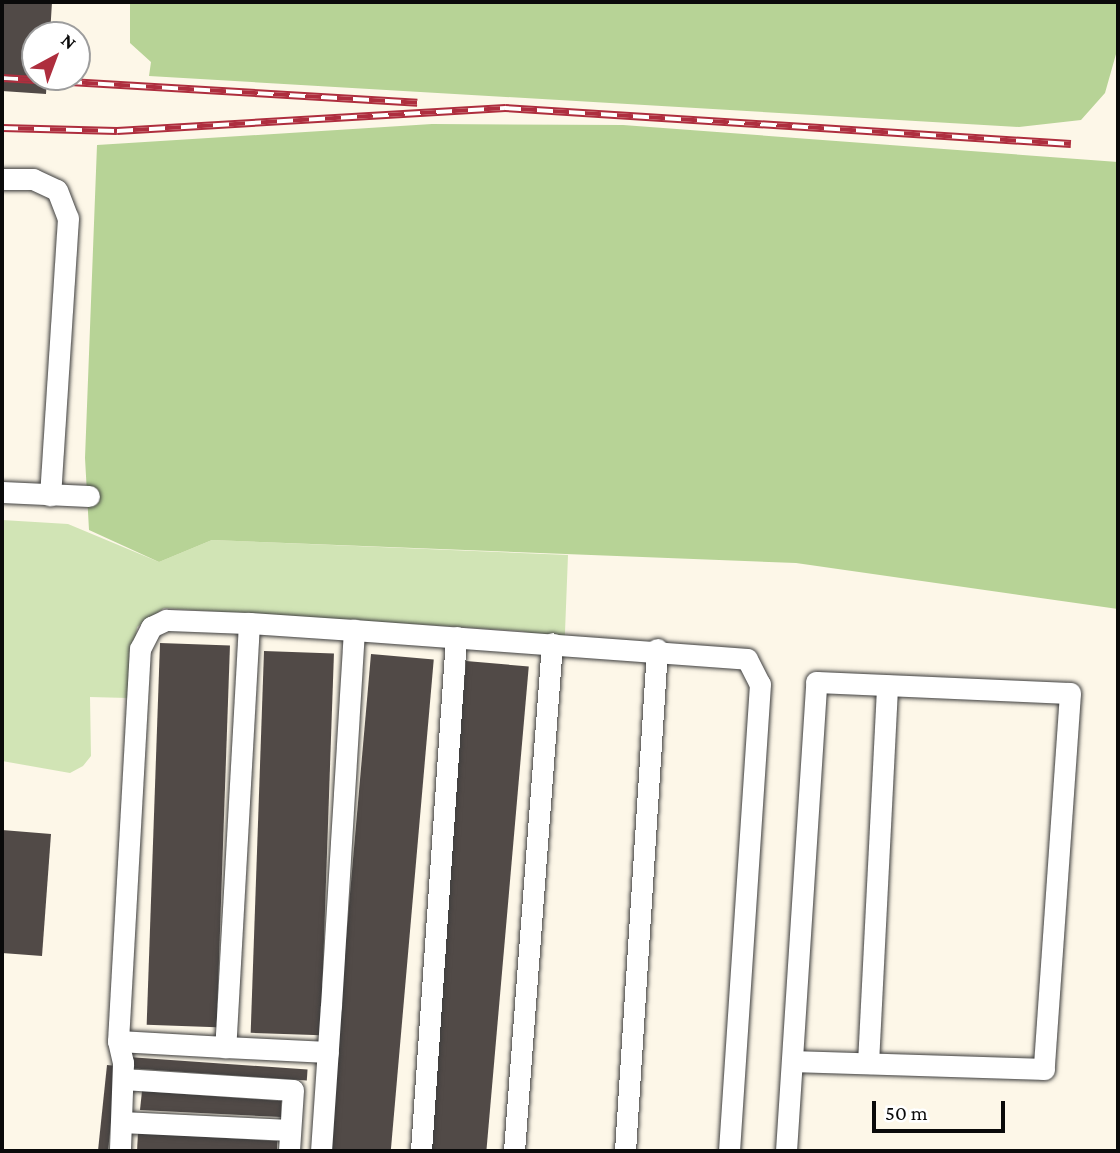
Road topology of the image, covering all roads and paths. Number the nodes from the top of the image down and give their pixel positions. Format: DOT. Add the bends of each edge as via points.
graph roads {
  1 [pos="2,179"];
  2 [pos="2,492"];
  3 [pos="50,495"];
  4 [pos="89,496"];
  5 [pos="249,623"];
  6 [pos="354,630"];
  7 [pos="456,636"];
  8 [pos="552,643"];
  9 [pos="657,649"];
  10 [pos="887,685"];
  11 [pos="118,1041"];
  12 [pos="225,1047"];
  13 [pos="328,1052"];
  14 [pos="793,1061"];
  15 [pos="868,1063"];
  16 [pos="123,1079"];
  17 [pos="121,1122"];
  18 [pos="290,1129"];
  19 [pos="120,1151"];
  20 [pos="289,1151"];
  21 [pos="321,1151"];
  22 [pos="421,1151"];
  23 [pos="514,1151"];
  24 [pos="625,1151"];
  25 [pos="729,1151"];
  26 [pos="786,1151"];
  1 -- 3 [label="street" via="33,179 57,190 68,218"];
  2 -- 3 [label="street"];
  3 -- 4 [label="street"];
  5 -- 6 [label="street"];
  5 -- 11 [label="street" via="166,620 151,627 140,649"];
  5 -- 12 [label="street"];
  6 -- 7 [label="street"];
  6 -- 13 [label="street"];
  7 -- 8 [label="street"];
  7 -- 22 [label="street"];
  8 -- 9 [label="street"];
  8 -- 23 [label="street"];
  9 -- 24 [label="street"];
  9 -- 25 [label="street" via="738,656 760,684"];
  10 -- 14 [label="street" via="816,682"];
  10 -- 15 [label="street"];
  10 -- 15 [label="street" via="1070,692 1044,1069"];
  11 -- 12 [label="street"];
  11 -- 16 [label="street"];
  12 -- 13 [label="street"];
  13 -- 21 [label="street"];
  14 -- 15 [label="street"];
  14 -- 26 [label="street"];
  16 -- 17 [label="street"];
  16 -- 18 [label="street" via="293,1090"];
  17 -- 18 [label="street"];
  17 -- 19 [label="street"];
  18 -- 20 [label="street"];
}
